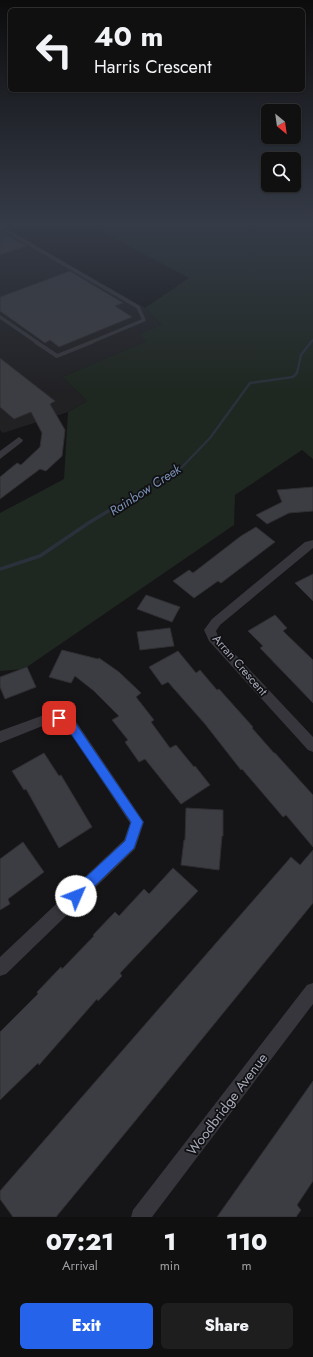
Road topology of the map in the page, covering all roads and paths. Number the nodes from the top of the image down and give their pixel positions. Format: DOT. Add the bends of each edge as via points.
graph roads {
  1 [pos="91,280"];
  2 [pos="0,317"];
  3 [pos="19,440"];
  4 [pos="0,456"];
  5 [pos="313,544"];
  6 [pos="0,737"];
  7 [pos="313,746"];
  8 [pos="0,968"];
  9 [pos="313,991"];
  10 [pos="140,1217"];
  1 -- 2 [label="lane" via="138,307 144,320 57,356"];
  3 -- 4 [label="street"];
  5 -- 7 [label="street, Arran Crescent" via="216,622 210,630 213,638"];
  6 -- 8 [label="street" via="44,720 59,718 71,724 137,822 130,844"];
  9 -- 10 [label="street, Woodbridge Avenue"];
}
